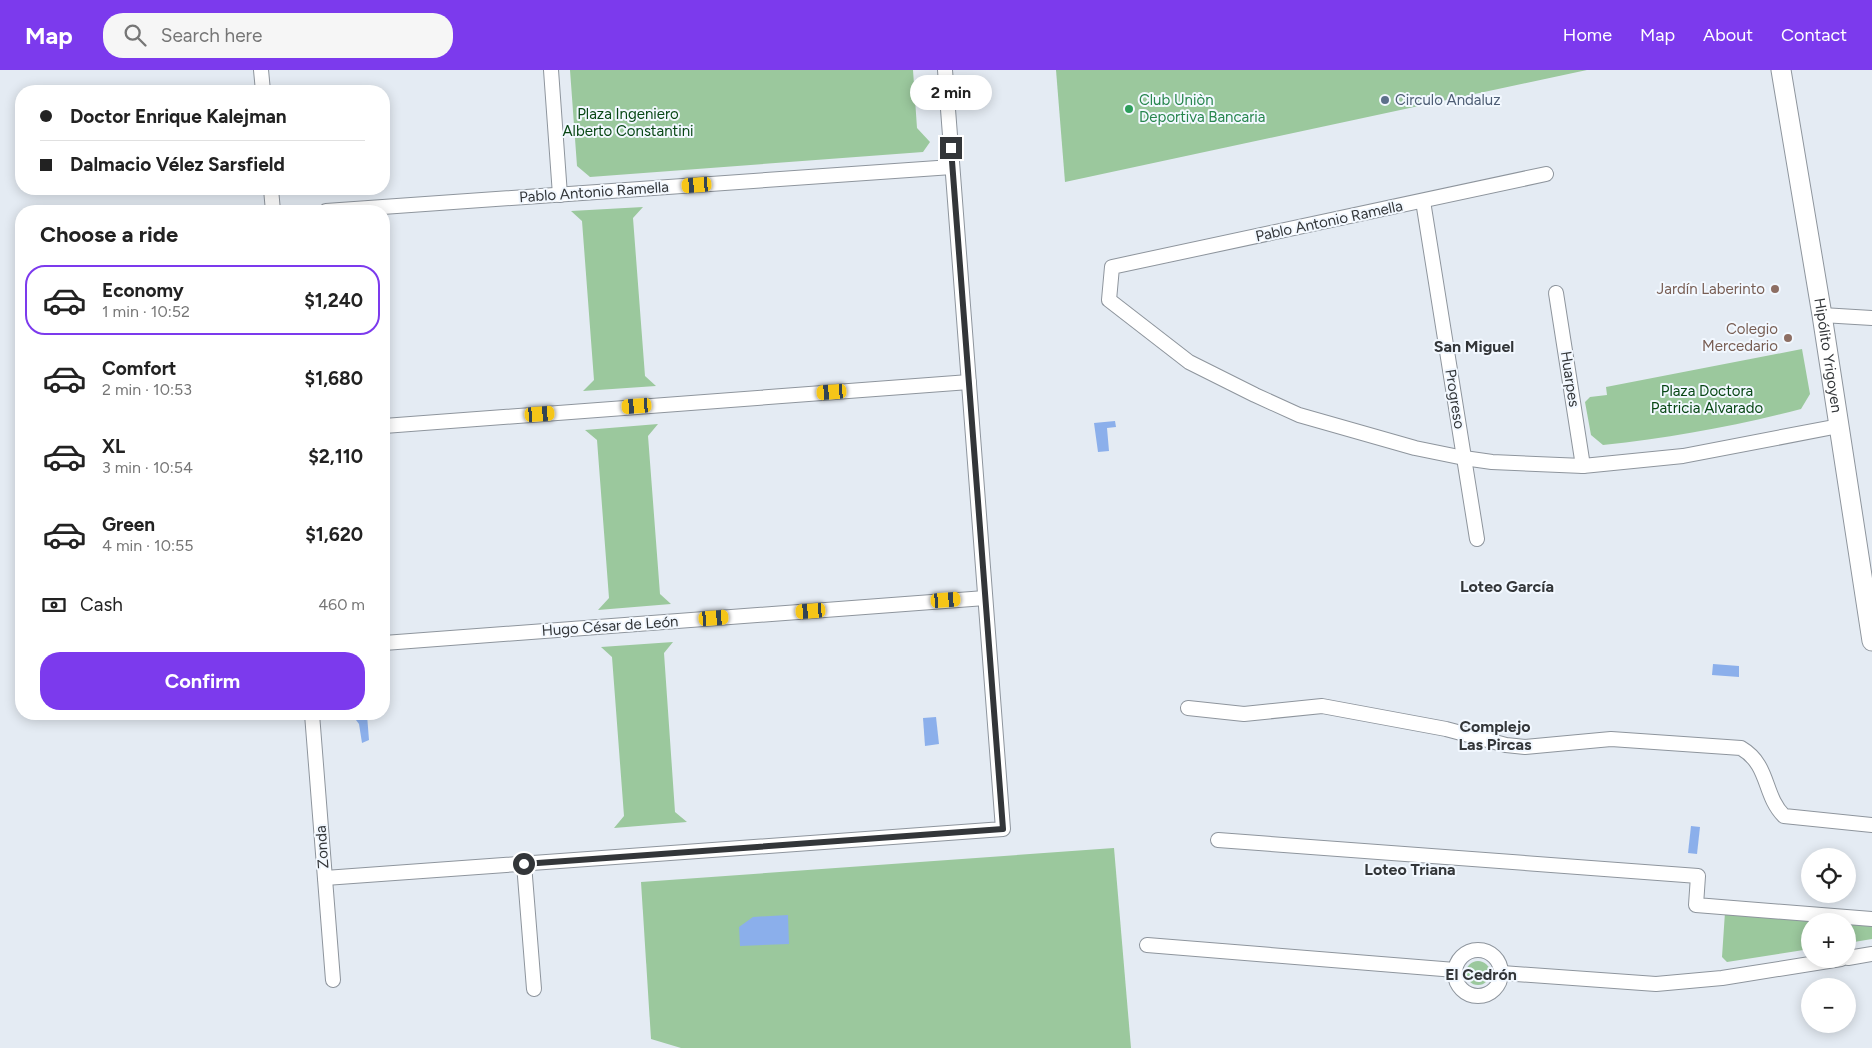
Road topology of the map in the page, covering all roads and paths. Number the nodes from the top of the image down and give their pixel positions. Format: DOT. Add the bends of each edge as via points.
graph roads {
  1 [pos="261,70"];
  2 [pos="551,70"];
  3 [pos="945,70"];
  4 [pos="1781,70"];
  5 [pos="262,85"];
  6 [pos="952,167"];
  7 [pos="1546,174"];
  8 [pos="560,195"];
  9 [pos="1424,201"];
  10 [pos="390,207"];
  11 [pos="1556,293"];
  12 [pos="1822,315"];
  13 [pos="1872,318"];
  14 [pos="969,382"];
  15 [pos="390,426"];
  16 [pos="1839,426"];
  17 [pos="1464,458"];
  18 [pos="1583,466"];
  19 [pos="1477,539"];
  20 [pos="1868,593"];
  21 [pos="985,598"];
  22 [pos="1872,641"];
  23 [pos="390,643"];
  24 [pos="1188,708"];
  25 [pos="312,720"];
  26 [pos="1872,825"];
  27 [pos="1218,840"];
  28 [pos="524,864"];
  29 [pos="325,878"];
  30 [pos="1872,919"];
  31 [pos="1147,945"];
  32 [pos="1872,954"];
  33 [pos="1856,957"];
  34 [pos="1801,965"];
  35 [pos="1455,970"];
  36 [pos="1502,973"];
  37 [pos="333,980"];
  38 [pos="534,989"];
  1 -- 5 [label="street"];
  2 -- 8 [label="street"];
  3 -- 6 [label="street"];
  4 -- 12 [label="main road, Hipólito Yrigoyen"];
  6 -- 8 [label="street, Pablo Antonio Ramella"];
  6 -- 14 [label="street"];
  7 -- 9 [label="street, Pablo Antonio Ramella"];
  8 -- 10 [label="street, Pablo Antonio Ramella"];
  9 -- 17 [label="street, Progreso"];
  9 -- 17 [label="street, Pablo Antonio Ramella" via="1112,268 1109,300 1189,362 1299,415 1415,448"];
  11 -- 18 [label="street, Huarpes"];
  12 -- 13 [label="street"];
  12 -- 16 [label="main road, Hipólito Yrigoyen"];
  14 -- 15 [label="street"];
  14 -- 21 [label="street"];
  16 -- 18 [label="street" via="1683,456"];
  16 -- 20 [label="main road, Hipólito Yrigoyen"];
  17 -- 18 [label="street"];
  17 -- 19 [label="street, Progreso"];
  20 -- 22 [label="main road, Hipólito Yrigoyen"];
  21 -- 23 [label="street, Hugo César de León"];
  21 -- 28 [label="street" via="1003,829"];
  24 -- 26 [label="street" via="1244,714 1322,706 1525,747 1611,739 1741,748 1758,761 1774,802 1784,816"];
  25 -- 29 [label="street, Zonda"];
  27 -- 30 [label="street" via="1698,876 1696,905"];
  28 -- 29 [label="street"];
  28 -- 38 [label="street"];
  29 -- 37 [label="street, Zonda"];
  31 -- 35 [label="street"];
  32 -- 33 [label="street"];
  34 -- 36 [label="street" via="1656,984"];
  35 -- 36 [label="street" via="1459,959 1476,950 1494,956"];
  35 -- 36 [label="street" via="1459,987 1466,994 1476,996 1494,991"];
}
